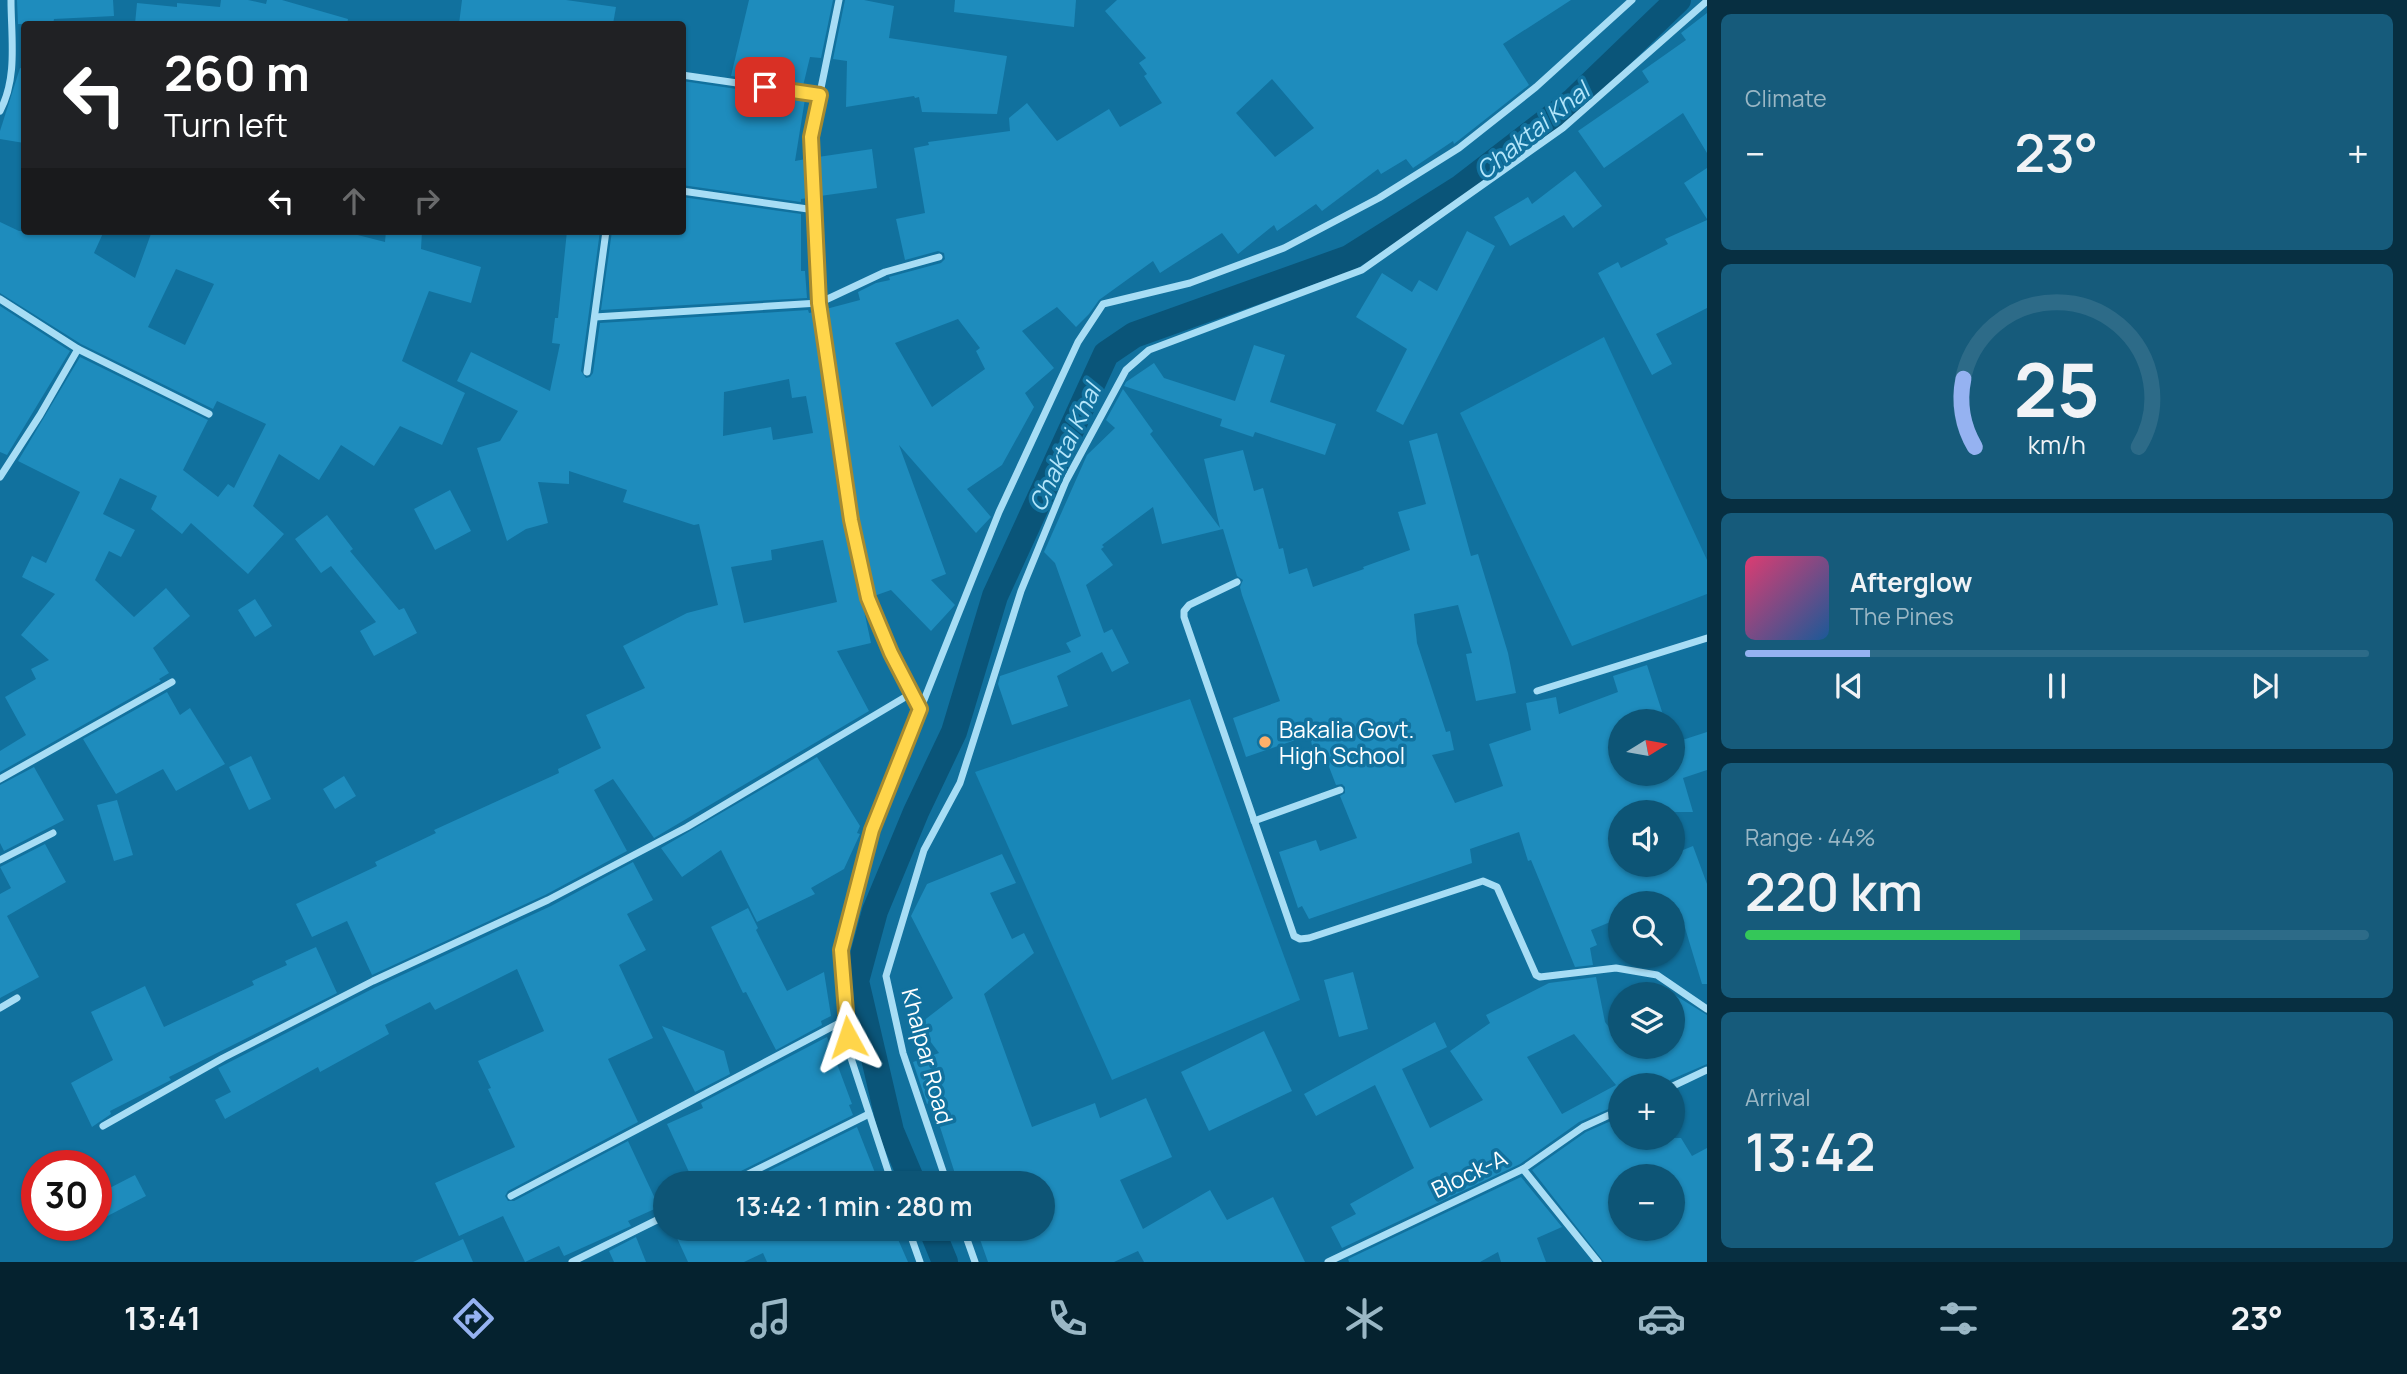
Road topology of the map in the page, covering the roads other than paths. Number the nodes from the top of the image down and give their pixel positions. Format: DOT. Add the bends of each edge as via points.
graph roads {
  1 [pos="10,0"];
  2 [pos="839,0"];
  3 [pos="1632,0"];
  4 [pos="1707,1"];
  5 [pos="686,76"];
  6 [pos="820,95"];
  7 [pos="0,111"];
  8 [pos="686,192"];
  9 [pos="815,210"];
  10 [pos="605,235"];
  11 [pos="939,257"];
  12 [pos="0,299"];
  13 [pos="819,303"];
  14 [pos="595,317"];
  15 [pos="78,349"];
  16 [pos="587,372"];
  17 [pos="209,414"];
  18 [pos="0,477"];
  19 [pos="1237,582"];
  20 [pos="1707,638"];
  21 [pos="172,682"];
  22 [pos="1537,691"];
  23 [pos="912,693"];
  24 [pos="920,709"];
  25 [pos="0,779"];
  26 [pos="1340,790"];
  27 [pos="1254,821"];
  28 [pos="53,833"];
  29 [pos="0,860"];
  30 [pos="17,998"];
  31 [pos="0,1007"];
  32 [pos="1707,1009"];
  33 [pos="847,1019"];
  34 [pos="1707,1070"];
  35 [pos="1685,1080"];
  36 [pos="869,1114"];
  37 [pos="1608,1116"];
  38 [pos="103,1126"];
  39 [pos="1523,1169"];
  40 [pos="754,1171"];
  41 [pos="888,1171"];
  42 [pos="943,1171"];
  43 [pos="511,1196"];
  44 [pos="653,1222"];
  45 [pos="913,1241"];
  46 [pos="968,1241"];
  47 [pos="572,1262"];
  48 [pos="920,1262"];
  49 [pos="975,1262"];
  50 [pos="1328,1262"];
  51 [pos="1598,1262"];
  1 -- 7 [label="street" via="12,77"];
  2 -- 6 [label="street"];
  3 -- 24 [label="street" via="1536,87 1448,155 1379,198 1284,248 1189,283 1103,304 1077,342 999,512"];
  4 -- 42 [label="street, Khalpar Road" via="1563,128 1363,270 1149,350 1126,369 1066,481 1021,591 960,783 924,850 886,976 903,1053"];
  5 -- 6 [label="street"];
  6 -- 9 [label="street" via="811,137"];
  8 -- 9 [label="street"];
  9 -- 13 [label="street"];
  10 -- 14 [label="street"];
  11 -- 13 [label="street" via="885,272"];
  12 -- 15 [label="street"];
  13 -- 14 [label="street"];
  13 -- 23 [label="street" via="851,520 868,598"];
  14 -- 16 [label="street"];
  15 -- 17 [label="street"];
  15 -- 18 [label="street"];
  19 -- 27 [label="street" via="1189,605 1184,617"];
  20 -- 22 [label="street"];
  21 -- 25 [label="street"];
  23 -- 24 [label="street"];
  23 -- 38 [label="street" via="687,827 548,900 234,1052"];
  24 -- 33 [label="street" via="872,830 841,950"];
  26 -- 27 [label="street"];
  27 -- 32 [label="street" via="1294,936 1300,939 1483,881 1497,887 1536,975 1616,968 1657,975"];
  28 -- 29 [label="street"];
  30 -- 31 [label="street"];
  33 -- 36 [label="street" via="850,1055"];
  33 -- 43 [label="street"];
  34 -- 35 [label="street"];
  36 -- 40 [label="street"];
  36 -- 41 [label="street"];
  37 -- 39 [label="street, Block-A" via="1583,1127"];
  39 -- 50 [label="street, Block-A"];
  39 -- 51 [label="street"];
  44 -- 47 [label="street"];
  45 -- 48 [label="street"];
  46 -- 49 [label="street"];
}
